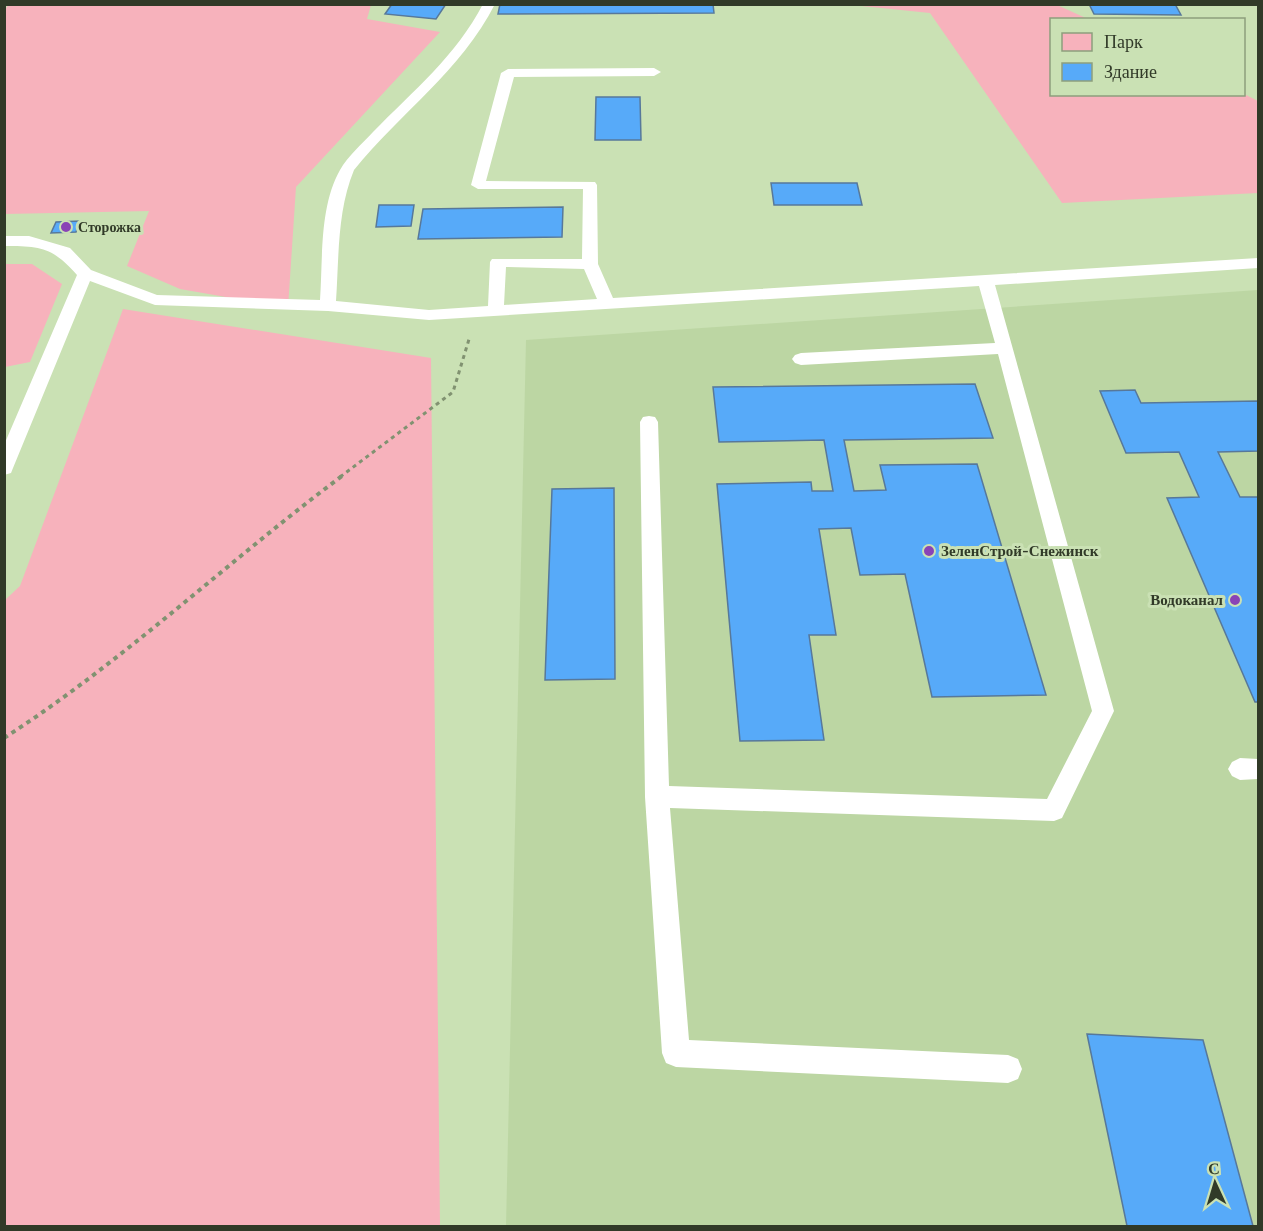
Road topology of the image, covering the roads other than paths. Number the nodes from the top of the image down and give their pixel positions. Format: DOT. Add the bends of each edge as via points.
graph roads {
  1 [pos="489,4"];
  2 [pos="654,72"];
  3 [pos="4,241"];
  4 [pos="1258,263"];
  5 [pos="590,264"];
  6 [pos="85,274"];
  7 [pos="986,280"];
  8 [pos="607,304"];
  9 [pos="328,306"];
  10 [pos="496,311"];
  11 [pos="1004,348"];
  12 [pos="801,359"];
  13 [pos="649,422"];
  14 [pos="4,468"];
  15 [pos="657,797"];
  16 [pos="1008,1069"];
  1 -- 9 [label="lane" via="483,18 438,77 347,171 336,205"];
  2 -- 5 [label="lane" via="508,73 478,185 590,185"];
  3 -- 6 [label="lane" via="29,241 64,251"];
  4 -- 7 [label="lane"];
  5 -- 8 [label="lane"];
  5 -- 10 [label="lane" via="498,262"];
  6 -- 9 [label="lane" via="155,300"];
  6 -- 14 [label="lane"];
  7 -- 8 [label="lane"];
  7 -- 11 [label="lane"];
  8 -- 10 [label="lane"];
  9 -- 10 [label="lane" via="429,315"];
  11 -- 12 [label="lane"];
  11 -- 15 [label="lane" via="1103,711 1054,810"];
  13 -- 15 [label="lane"];
  15 -- 16 [label="lane" via="676,1053"];
}
